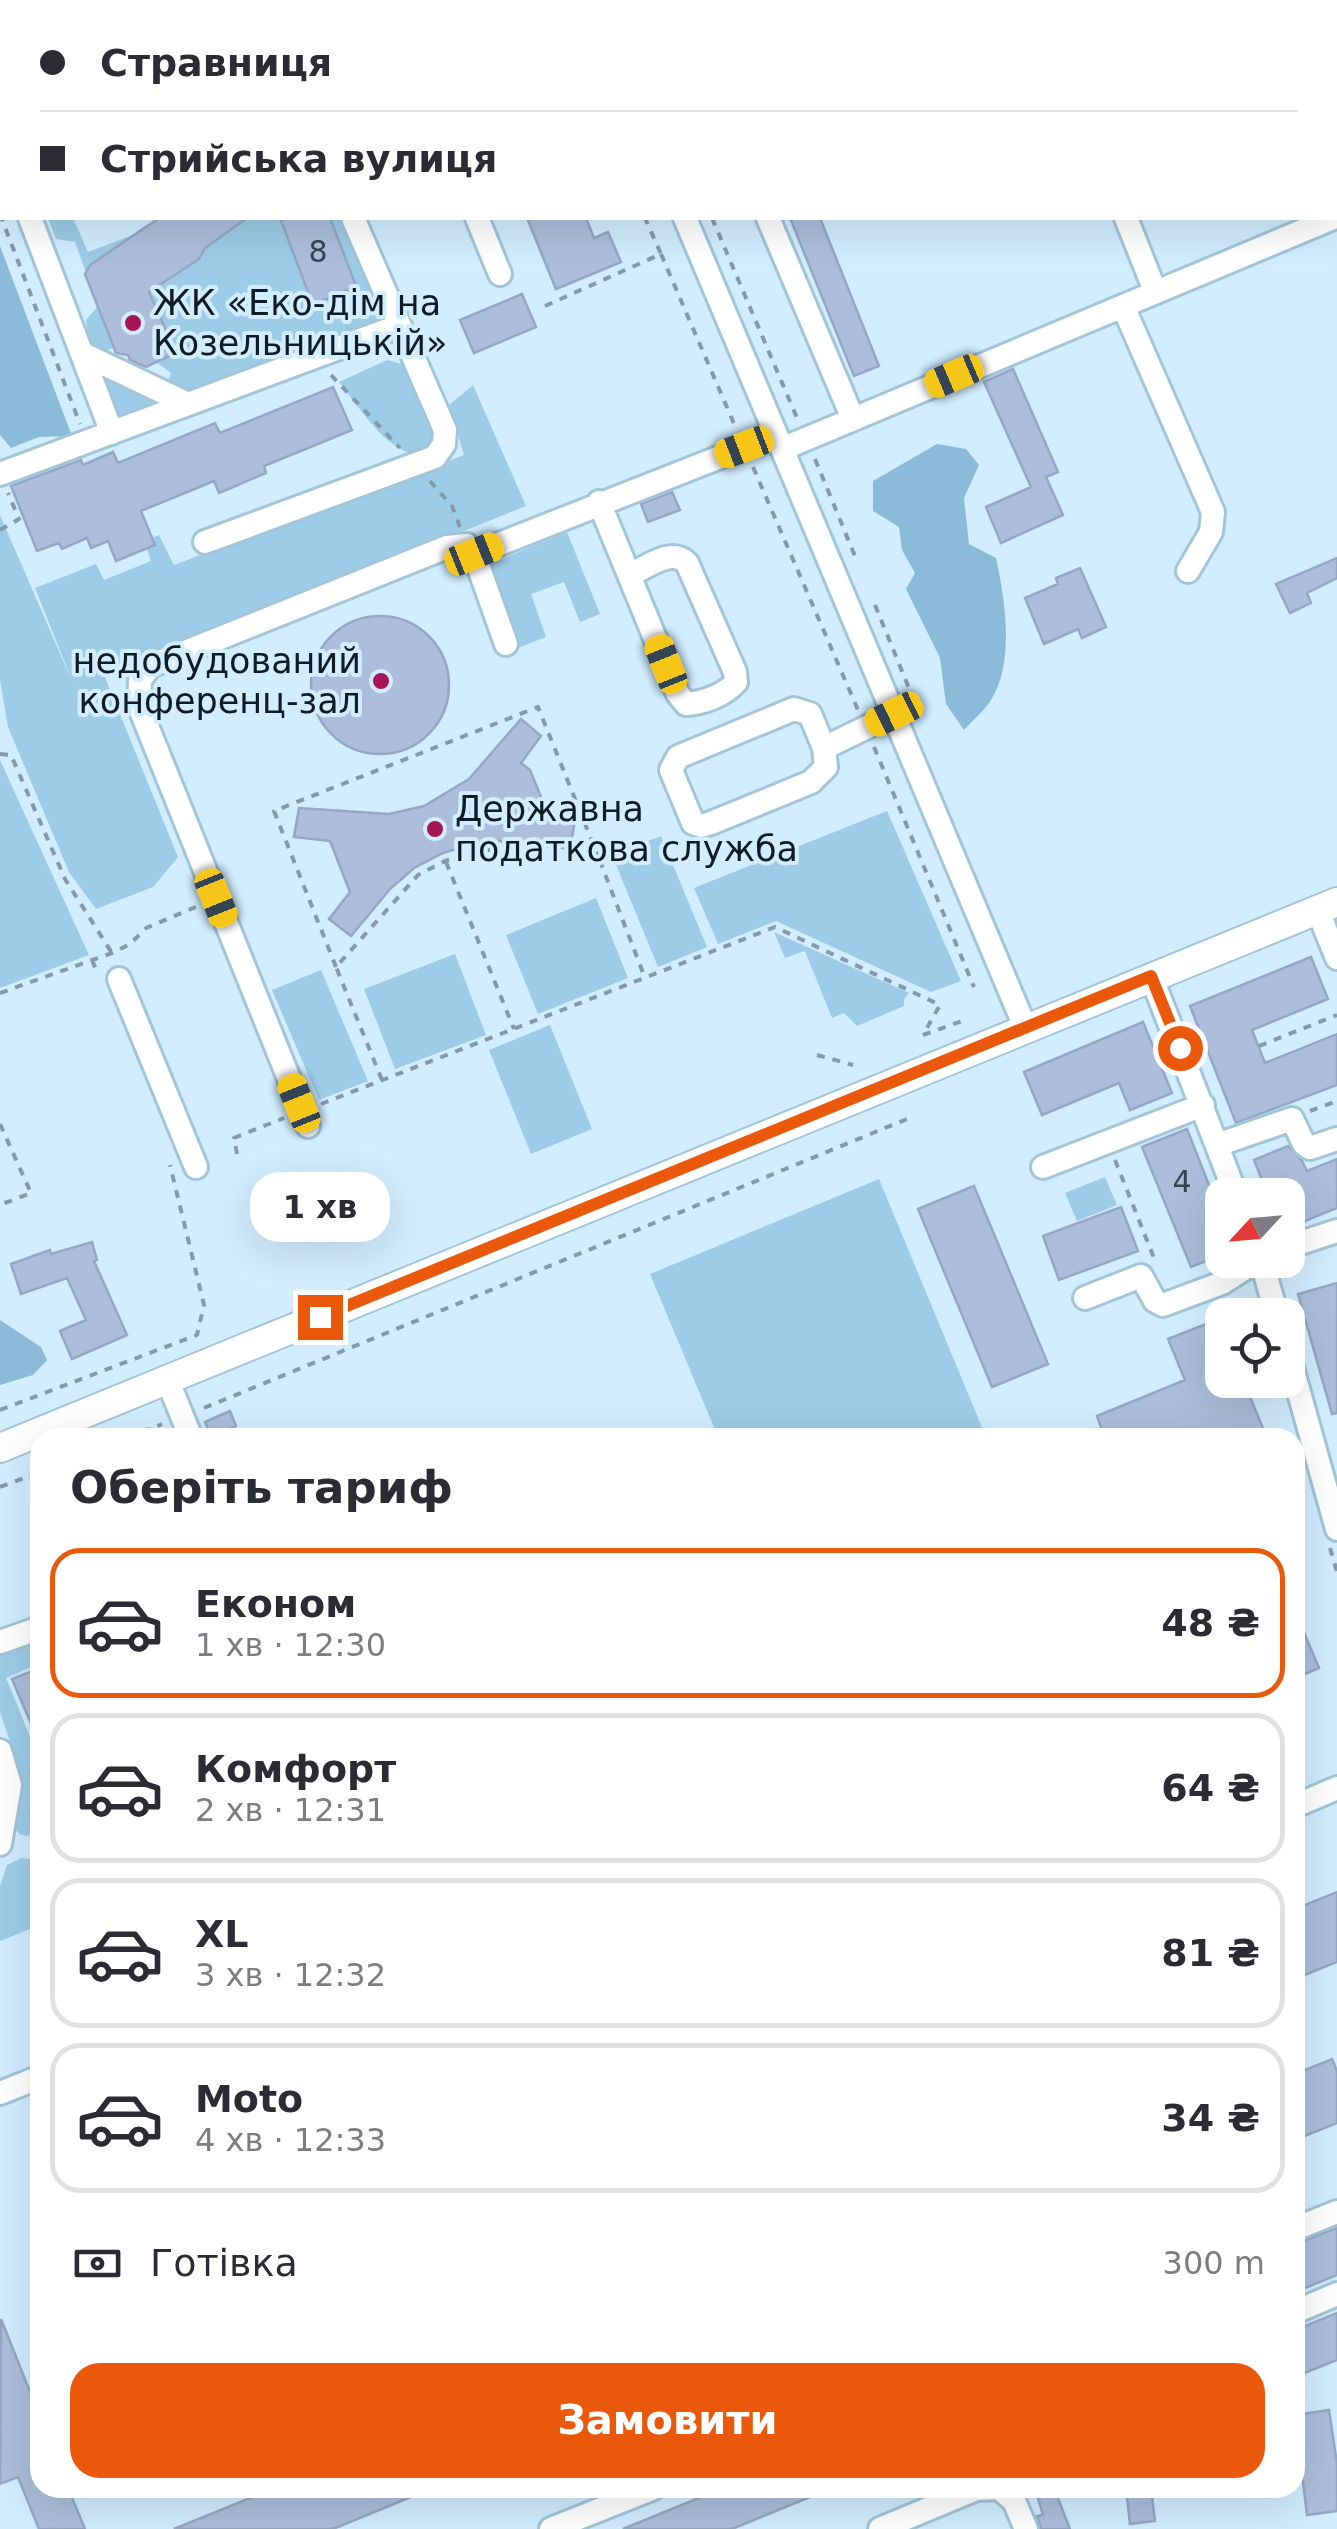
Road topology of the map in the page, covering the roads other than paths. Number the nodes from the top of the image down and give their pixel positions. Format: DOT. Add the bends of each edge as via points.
graph roads {
  1 [pos="31,220"];
  2 [pos="354,220"];
  3 [pos="478,220"];
  4 [pos="686,220"];
  5 [pos="769,220"];
  6 [pos="1127,220"];
  7 [pos="1328,220"];
  8 [pos="500,274"];
  9 [pos="1154,292"];
  10 [pos="1122,306"];
  11 [pos="398,326"];
  12 [pos="82,354"];
  13 [pos="188,404"];
  14 [pos="853,419"];
  15 [pos="112,433"];
  16 [pos="779,442"];
  17 [pos="0,474"];
  18 [pos="599,502"];
  19 [pos="205,542"];
  20 [pos="474,554"];
  21 [pos="1188,571"];
  22 [pos="630,575"];
  23 [pos="506,644"];
  24 [pos="894,714"];
  25 [pos="824,748"];
  26 [pos="1327,906"];
  27 [pos="1337,958"];
  28 [pos="1151,976"];
  29 [pos="109,978"];
  30 [pos="1025,1027"];
  31 [pos="1202,1105"];
  32 [pos="305,1118"];
  33 [pos="1337,1139"];
  34 [pos="1217,1145"];
  35 [pos="196,1167"];
  36 [pos="1043,1167"];
  37 [pos="1230,1178"];
  38 [pos="1337,1231"];
  39 [pos="1305,1242"];
  40 [pos="1230,1278"];
  41 [pos="1085,1298"];
  42 [pos="167,1380"];
  43 [pos="1301,1398"];
  44 [pos="187,1427"];
  45 [pos="49,1428"];
  46 [pos="30,1436"];
  47 [pos="0,1448"];
  48 [pos="1337,1528"];
  49 [pos="30,1632"];
  50 [pos="0,1642"];
  51 [pos="0,1751"];
  52 [pos="1337,1788"];
  53 [pos="1305,1802"];
  54 [pos="0,1844"];
  55 [pos="30,2081"];
  56 [pos="0,2093"];
  57 [pos="1337,2212"];
  58 [pos="1305,2226"];
  59 [pos="1337,2294"];
  60 [pos="1305,2308"];
  61 [pos="629,2498"];
  62 [pos="954,2498"];
  63 [pos="1010,2498"];
  64 [pos="551,2529"];
  65 [pos="880,2529"];
  66 [pos="1026,2529"];
  1 -- 12 [label="street"];
  2 -- 11 [label="street"];
  3 -- 8 [label="street"];
  4 -- 16 [label="street"];
  5 -- 14 [label="street"];
  6 -- 9 [label="street"];
  7 -- 9 [label="street"];
  9 -- 10 [label="street"];
  10 -- 14 [label="street"];
  10 -- 21 [label="street" via="1213,512 1211,532"];
  11 -- 13 [label="street"];
  11 -- 19 [label="street" via="445,430 435,457"];
  12 -- 13 [label="street"];
  12 -- 15 [label="street"];
  13 -- 15 [label="street"];
  14 -- 16 [label="street" via="806,439"];
  15 -- 17 [label="street"];
  16 -- 18 [label="street" via="744,447"];
  16 -- 24 [label="street"];
  18 -- 20 [label="street"];
  18 -- 22 [label="street"];
  20 -- 23 [label="street"];
  20 -- 32 [label="street" via="466,545 447,547 150,666 140,680 139,706"];
  22 -- 22 [label="street" via="686,704 729,690 735,672 687,564 672,555"];
  24 -- 25 [label="street"];
  24 -- 30 [label="street"];
  25 -- 25 [label="street" via="826,767 812,782 701,826 693,823 671,770 678,757 794,709 810,714"];
  26 -- 27 [label="street"];
  26 -- 28 [label="main road"];
  28 -- 30 [label="main road"];
  28 -- 31 [label="street"];
  29 -- 35 [label="street"];
  30 -- 42 [label="main road"];
  31 -- 34 [label="street"];
  31 -- 36 [label="street"];
  33 -- 34 [label="street" via="1309,1148 1292,1118"];
  34 -- 37 [label="street"];
  38 -- 39 [label="street"];
  40 -- 41 [label="street" via="1163,1304 1146,1279 1135,1277"];
  42 -- 44 [label="street"];
  42 -- 45 [label="main road"];
  43 -- 48 [label="street"];
  46 -- 47 [label="main road"];
  49 -- 50 [label="street"];
  51 -- 54 [label="street" via="10,1785"];
  52 -- 53 [label="street"];
  55 -- 56 [label="street"];
  57 -- 58 [label="street"];
  59 -- 60 [label="street"];
  61 -- 64 [label="street"];
  62 -- 65 [label="street"];
  63 -- 66 [label="street"];
}
